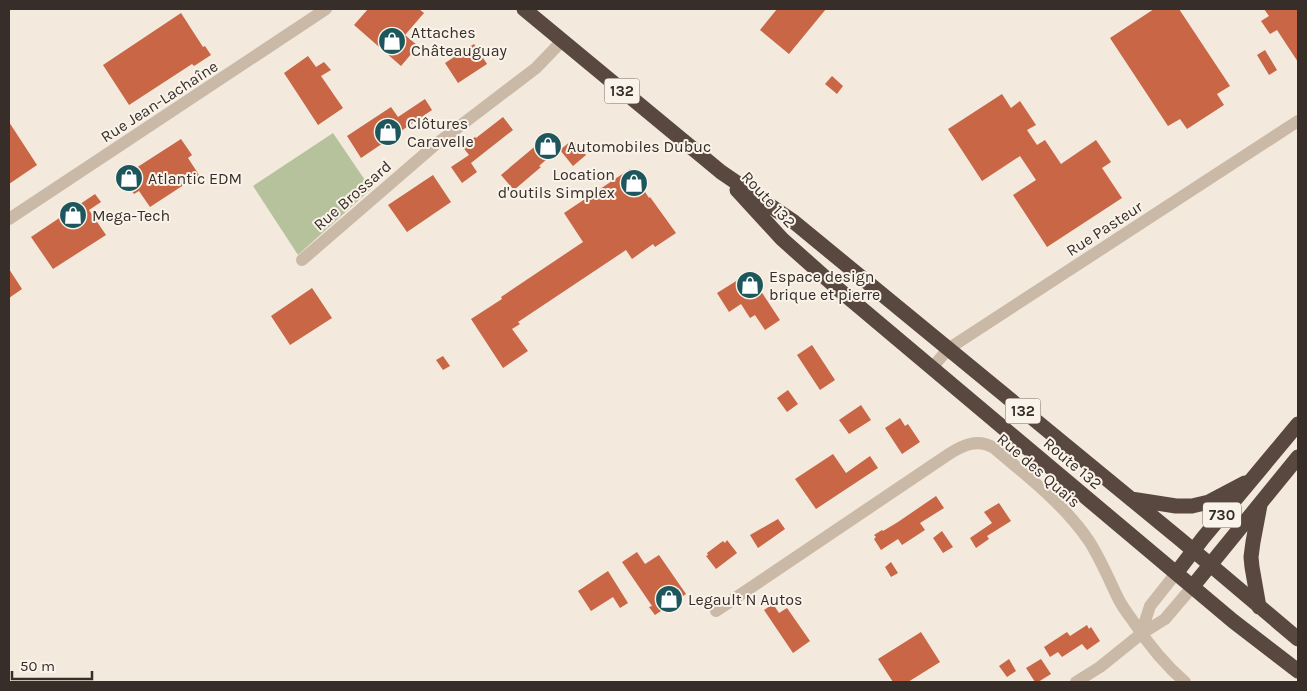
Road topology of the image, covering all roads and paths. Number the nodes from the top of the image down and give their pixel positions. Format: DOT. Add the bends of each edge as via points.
graph roads {
  1 [pos="326,9"];
  2 [pos="524,9"];
  3 [pos="562,41"];
  4 [pos="1298,121"];
  5 [pos="721,172"];
  6 [pos="9,219"];
  7 [pos="826,248"];
  8 [pos="302,260"];
  9 [pos="811,266"];
  10 [pos="948,349"];
  11 [pos="932,368"];
  12 [pos="1298,424"];
  13 [pos="1298,457"];
  14 [pos="1251,480"];
  15 [pos="1130,499"];
  16 [pos="1261,502"];
  17 [pos="1193,550"];
  18 [pos="1210,565"];
  19 [pos="1176,572"];
  20 [pos="1193,586"];
  21 [pos="1259,607"];
  22 [pos="716,611"];
  23 [pos="1142,634"];
  24 [pos="1298,639"];
  25 [pos="1298,671"];
  26 [pos="1076,682"];
  27 [pos="1185,682"];
  1 -- 6 [label="street, Rue Jean-Lachaîne"];
  2 -- 3 [label="highway, Route 132 / 132"];
  3 -- 5 [label="highway, Route 132 / 132"];
  3 -- 8 [label="street, Rue Brossard" via="536,68 436,145"];
  4 -- 10 [label="street, Rue Pasteur"];
  5 -- 7 [label="highway, Route 132 / 132"];
  5 -- 9 [label="highway, Route 132 / 132"];
  7 -- 9 [label="highway"];
  7 -- 10 [label="highway, Route 132 / 132"];
  9 -- 11 [label="highway, Route 132 / 132"];
  10 -- 11 [label="street, Rue Pasteur"];
  10 -- 15 [label="highway, Route 132 / 132"];
  11 -- 19 [label="highway, Route 132 / 132"];
  12 -- 14 [label="highway, 730"];
  13 -- 16 [label="highway, 730"];
  14 -- 15 [label="highway" via="1209,502 1192,506"];
  14 -- 17 [label="highway, 730"];
  15 -- 17 [label="highway, Route 132 / 132"];
  16 -- 18 [label="highway, 730"];
  16 -- 21 [label="highway" via="1251,557"];
  17 -- 18 [label="highway, Route 132 / 132"];
  17 -- 19 [label="highway"];
  18 -- 20 [label="highway"];
  18 -- 21 [label="highway, Route 132 / 132"];
  19 -- 20 [label="highway, Route 132 / 132"];
  19 -- 23 [label="street" via="1150,606"];
  20 -- 23 [label="street" via="1165,619"];
  20 -- 25 [label="highway, Route 132 / 132"];
  21 -- 24 [label="highway, Route 132 / 132"];
  22 -- 23 [label="street, Rue des Quais" via="949,454 976,442 994,448 1077,524"];
  23 -- 26 [label="street"];
  23 -- 27 [label="street, Rue des Quais" via="1163,662"];
}
